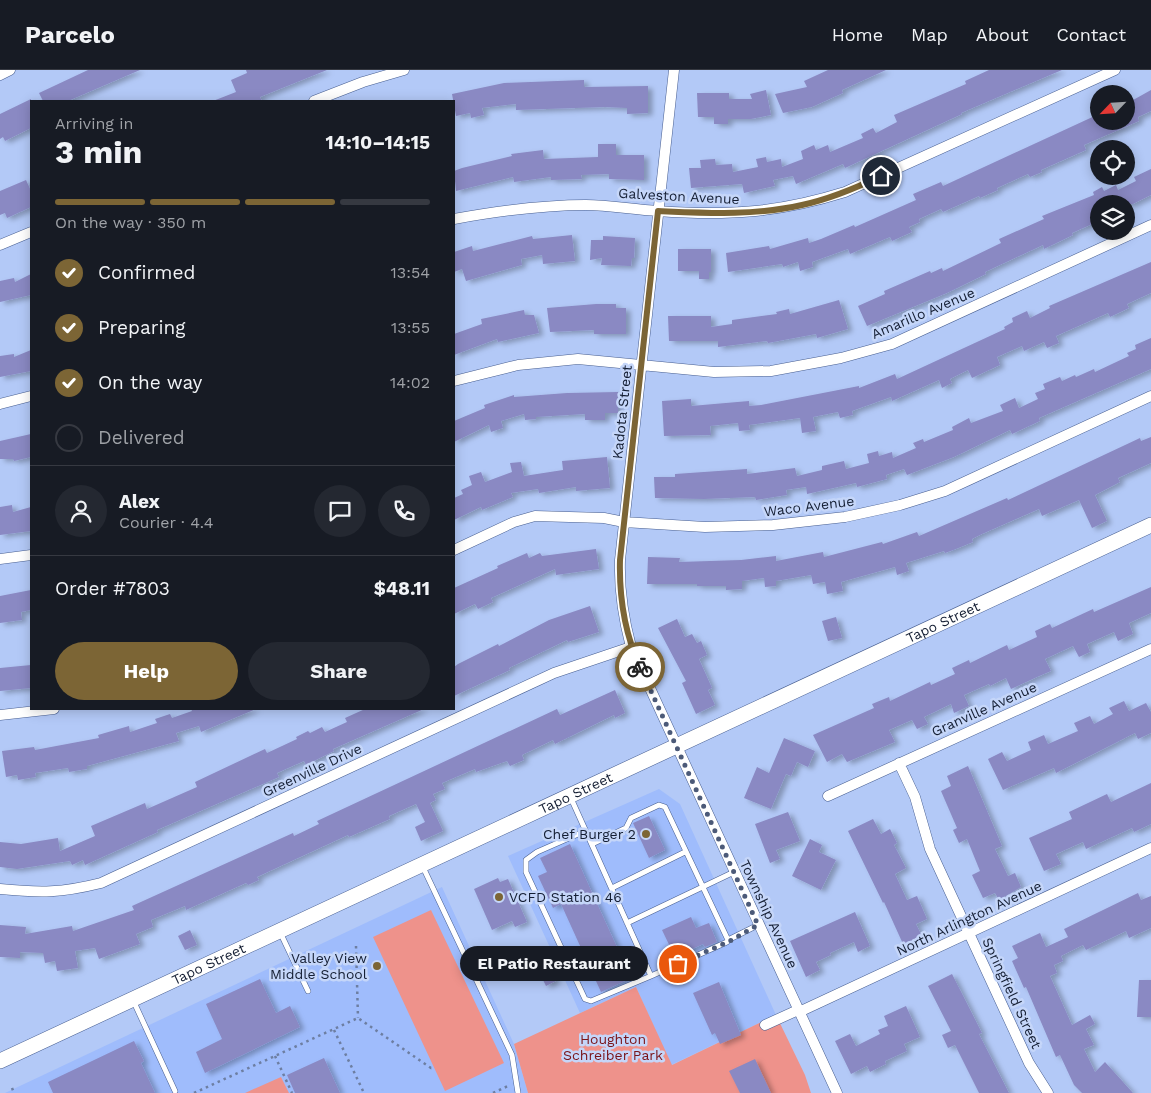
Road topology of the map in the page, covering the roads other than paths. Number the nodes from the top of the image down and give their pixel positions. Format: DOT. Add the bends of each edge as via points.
graph roads {
  1 [pos="10,70"];
  2 [pos="404,70"];
  3 [pos="674,70"];
  4 [pos="1115,70"];
  5 [pos="0,74"];
  6 [pos="317,100"];
  7 [pos="658,211"];
  8 [pos="455,219"];
  9 [pos="1151,225"];
  10 [pos="30,232"];
  11 [pos="0,245"];
  12 [pos="641,366"];
  13 [pos="455,381"];
  14 [pos="30,396"];
  15 [pos="1151,396"];
  16 [pos="0,404"];
  17 [pos="624,522"];
  18 [pos="1151,525"];
  19 [pos="455,550"];
  20 [pos="30,555"];
  21 [pos="0,559"];
  22 [pos="630,647"];
  23 [pos="1151,649"];
  24 [pos="45,710"];
  25 [pos="0,715"];
  26 [pos="676,747"];
  27 [pos="900,762"];
  28 [pos="570,796"];
  29 [pos="828,796"];
  30 [pos="585,831"];
  31 [pos="592,844"];
  32 [pos="1151,848"];
  33 [pos="685,852"];
  34 [pos="422,865"];
  35 [pos="734,872"];
  36 [pos="702,886"];
  37 [pos="612,888"];
  38 [pos="0,890"];
  39 [pos="627,923"];
  40 [pos="758,925"];
  41 [pos="280,931"];
  42 [pos="968,933"];
  43 [pos="728,940"];
  44 [pos="651,976"];
  45 [pos="308,990"];
  46 [pos="133,999"];
  47 [pos="798,1011"];
  48 [pos="766,1025"];
  49 [pos="0,1061"];
  50 [pos="175,1091"];
  51 [pos="518,1093"];
  52 [pos="837,1093"];
  53 [pos="1048,1093"];
  1 -- 5 [label="street"];
  2 -- 6 [label="street"];
  3 -- 7 [label="street, Kadota Street"];
  4 -- 7 [label="street, Galveston Avenue" via="845,192 803,205 755,212"];
  7 -- 8 [label="street, Galveston Avenue" via="547,205"];
  7 -- 12 [label="street, Kadota Street"];
  9 -- 12 [label="street, Amarillo Avenue" via="892,344 841,358 771,370 714,372"];
  10 -- 11 [label="street"];
  12 -- 13 [label="street, Amarillo Avenue" via="578,359 518,364"];
  12 -- 17 [label="street, Kadota Street"];
  14 -- 16 [label="street"];
  15 -- 17 [label="street, Waco Avenue" via="945,491 900,505 845,517 773,525 705,527"];
  17 -- 19 [label="street, Waco Avenue" via="604,518 535,516 514,522"];
  17 -- 22 [label="street, Kadota Street" via="619,587"];
  18 -- 26 [label="street, Tapo Street"];
  20 -- 21 [label="street"];
  22 -- 26 [label="street, Kadota Street"];
  22 -- 38 [label="street, Greenville Drive" via="554,673 100,883 47,893"];
  23 -- 27 [label="street, Granville Avenue"];
  24 -- 25 [label="street"];
  26 -- 28 [label="street, Tapo Street"];
  26 -- 35 [label="street, Township Avenue"];
  27 -- 29 [label="street, Granville Avenue"];
  27 -- 42 [label="street, Springfield Street" via="915,797 930,850"];
  28 -- 30 [label="lane"];
  28 -- 34 [label="street, Tapo Street"];
  30 -- 31 [label="lane"];
  30 -- 44 [label="lane" via="537,852 526,860 526,872 585,999 591,1001"];
  31 -- 33 [label="lane" via="626,828 631,818 659,805 665,807"];
  31 -- 37 [label="lane"];
  32 -- 42 [label="street, North Arlington Avenue"];
  33 -- 36 [label="lane"];
  33 -- 37 [label="lane"];
  34 -- 41 [label="street, Tapo Street"];
  34 -- 51 [label="lane" via="512,1055"];
  35 -- 36 [label="lane"];
  35 -- 40 [label="street, Township Avenue"];
  36 -- 39 [label="lane"];
  36 -- 43 [label="lane"];
  37 -- 39 [label="lane"];
  39 -- 44 [label="lane"];
  40 -- 43 [label="lane"];
  40 -- 47 [label="street, Township Avenue"];
  41 -- 45 [label="lane"];
  41 -- 46 [label="street, Tapo Street"];
  42 -- 47 [label="street, North Arlington Avenue"];
  42 -- 53 [label="street, Springfield Street" via="1029,1063"];
  43 -- 44 [label="lane"];
  46 -- 49 [label="street, Tapo Street"];
  46 -- 50 [label="lane"];
  47 -- 48 [label="street, North Arlington Avenue"];
  47 -- 52 [label="street, Township Avenue"];
}
